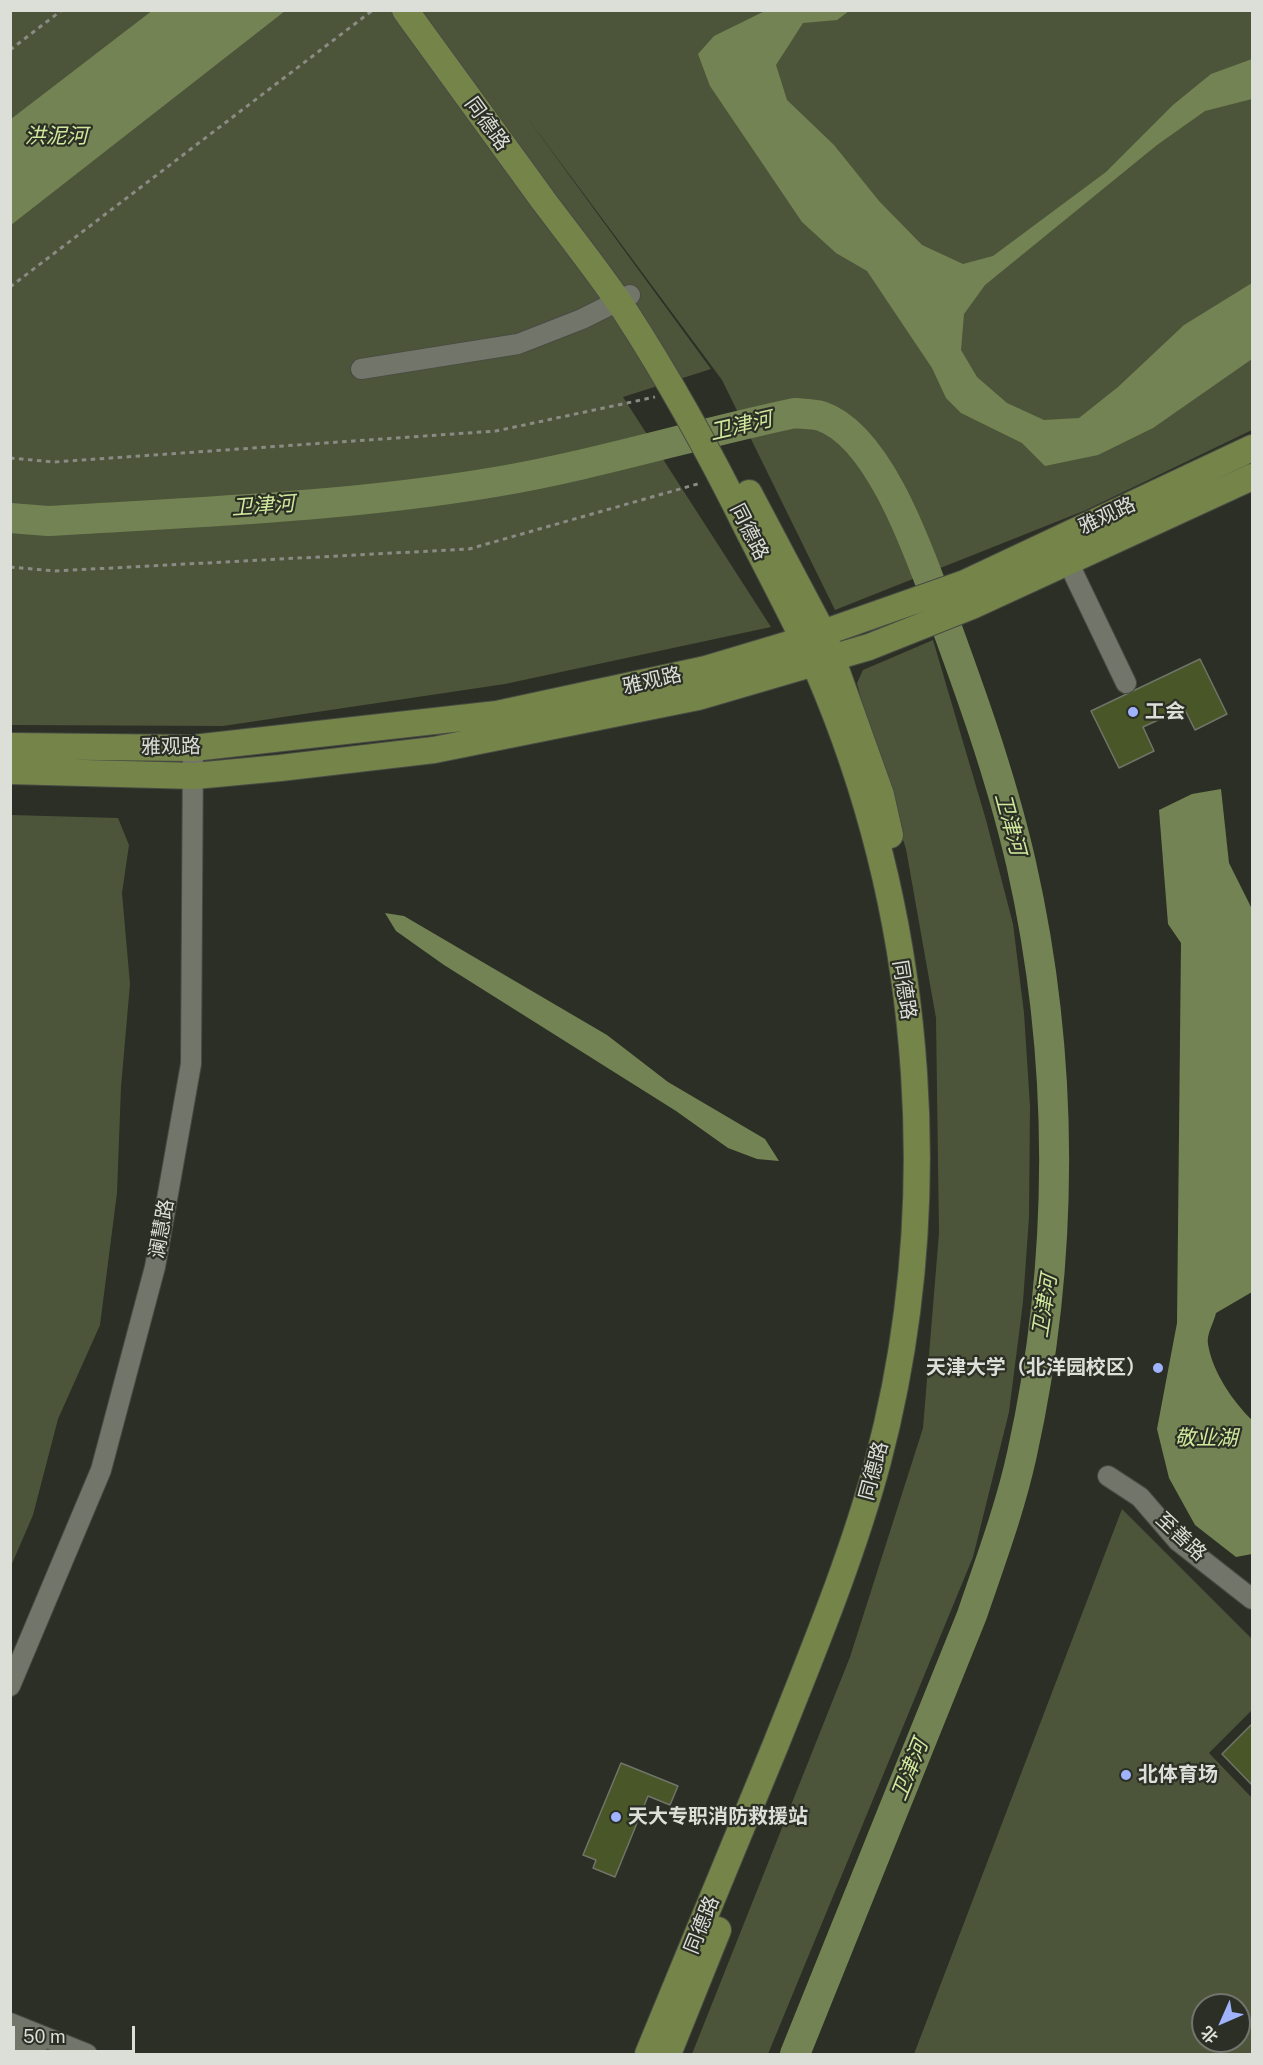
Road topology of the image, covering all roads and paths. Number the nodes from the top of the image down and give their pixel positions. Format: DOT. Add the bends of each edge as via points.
graph roads {
  1 [pos="62,10"];
  2 [pos="373,10"];
  3 [pos="405,10"];
  4 [pos="424,10"];
  5 [pos="10,50"];
  6 [pos="10,286"];
  7 [pos="624,298"];
  8 [pos="361,369"];
  9 [pos="683,389"];
  10 [pos="1252,448"];
  11 [pos="10,458"];
  12 [pos="729,473"];
  13 [pos="1252,477"];
  14 [pos="1068,562"];
  15 [pos="10,567"];
  16 [pos="968,595"];
  17 [pos="813,636"];
  18 [pos="823,660"];
  19 [pos="1126,683"];
  20 [pos="10,746"];
  21 [pos="193,748"];
  22 [pos="10,771"];
  23 [pos="195,776"];
  24 [pos="1108,1476"];
  25 [pos="1252,1599"];
  26 [pos="10,1686"];
  27 [pos="10,2023"];
  28 [pos="10,2043"];
  29 [pos="38,2055"];
  30 [pos="87,2055"];
  31 [pos="648,2055"];
  32 [pos="668,2055"];
  1 -- 5 [label="path"];
  2 -- 6 [label="path"];
  3 -- 7 [label="main road, 同德路"];
  4 -- 7 [label="main road, 同德路"];
  7 -- 8 [label="street" via="518,344"];
  7 -- 9 [label="main road, 同德路"];
  9 -- 11 [label="path" via="496,431 54,462"];
  9 -- 12 [label="main road, 同德路"];
  10 -- 16 [label="main road, 雅观路"];
  12 -- 15 [label="path" via="469,549 55,571"];
  12 -- 17 [label="main road, 同德路"];
  13 -- 14 [label="main road, 雅观路"];
  14 -- 16 [label="main road, 雅观路"];
  14 -- 19 [label="street"];
  16 -- 17 [label="main road, 雅观路" via="907,603"];
  16 -- 18 [label="main road, 雅观路" via="928,623 869,647"];
  17 -- 18 [label="main road, 同德路"];
  17 -- 21 [label="main road, 雅观路" via="706,669 497,714"];
  18 -- 23 [label="main road, 雅观路" via="698,697 434,750"];
  18 -- 31 [label="main road, 同德路" via="828,694 872,830 903,979 916,1110 916,1186 907,1314 881,1446 858,1529 795,1696"];
  18 -- 32 [label="main road, 同德路" via="880,795 919,974 932,1168 924,1290 907,1407 867,1554"];
  20 -- 21 [label="main road, 雅观路"];
  21 -- 23 [label="street, 澜慧路"];
  22 -- 23 [label="main road, 雅观路"];
  23 -- 26 [label="street, 澜慧路" via="191,1064 155,1267 101,1470"];
  24 -- 25 [label="street, 至善路" via="1140,1497 1178,1540"];
  27 -- 30 [label="street"];
  28 -- 29 [label="street"];
}
